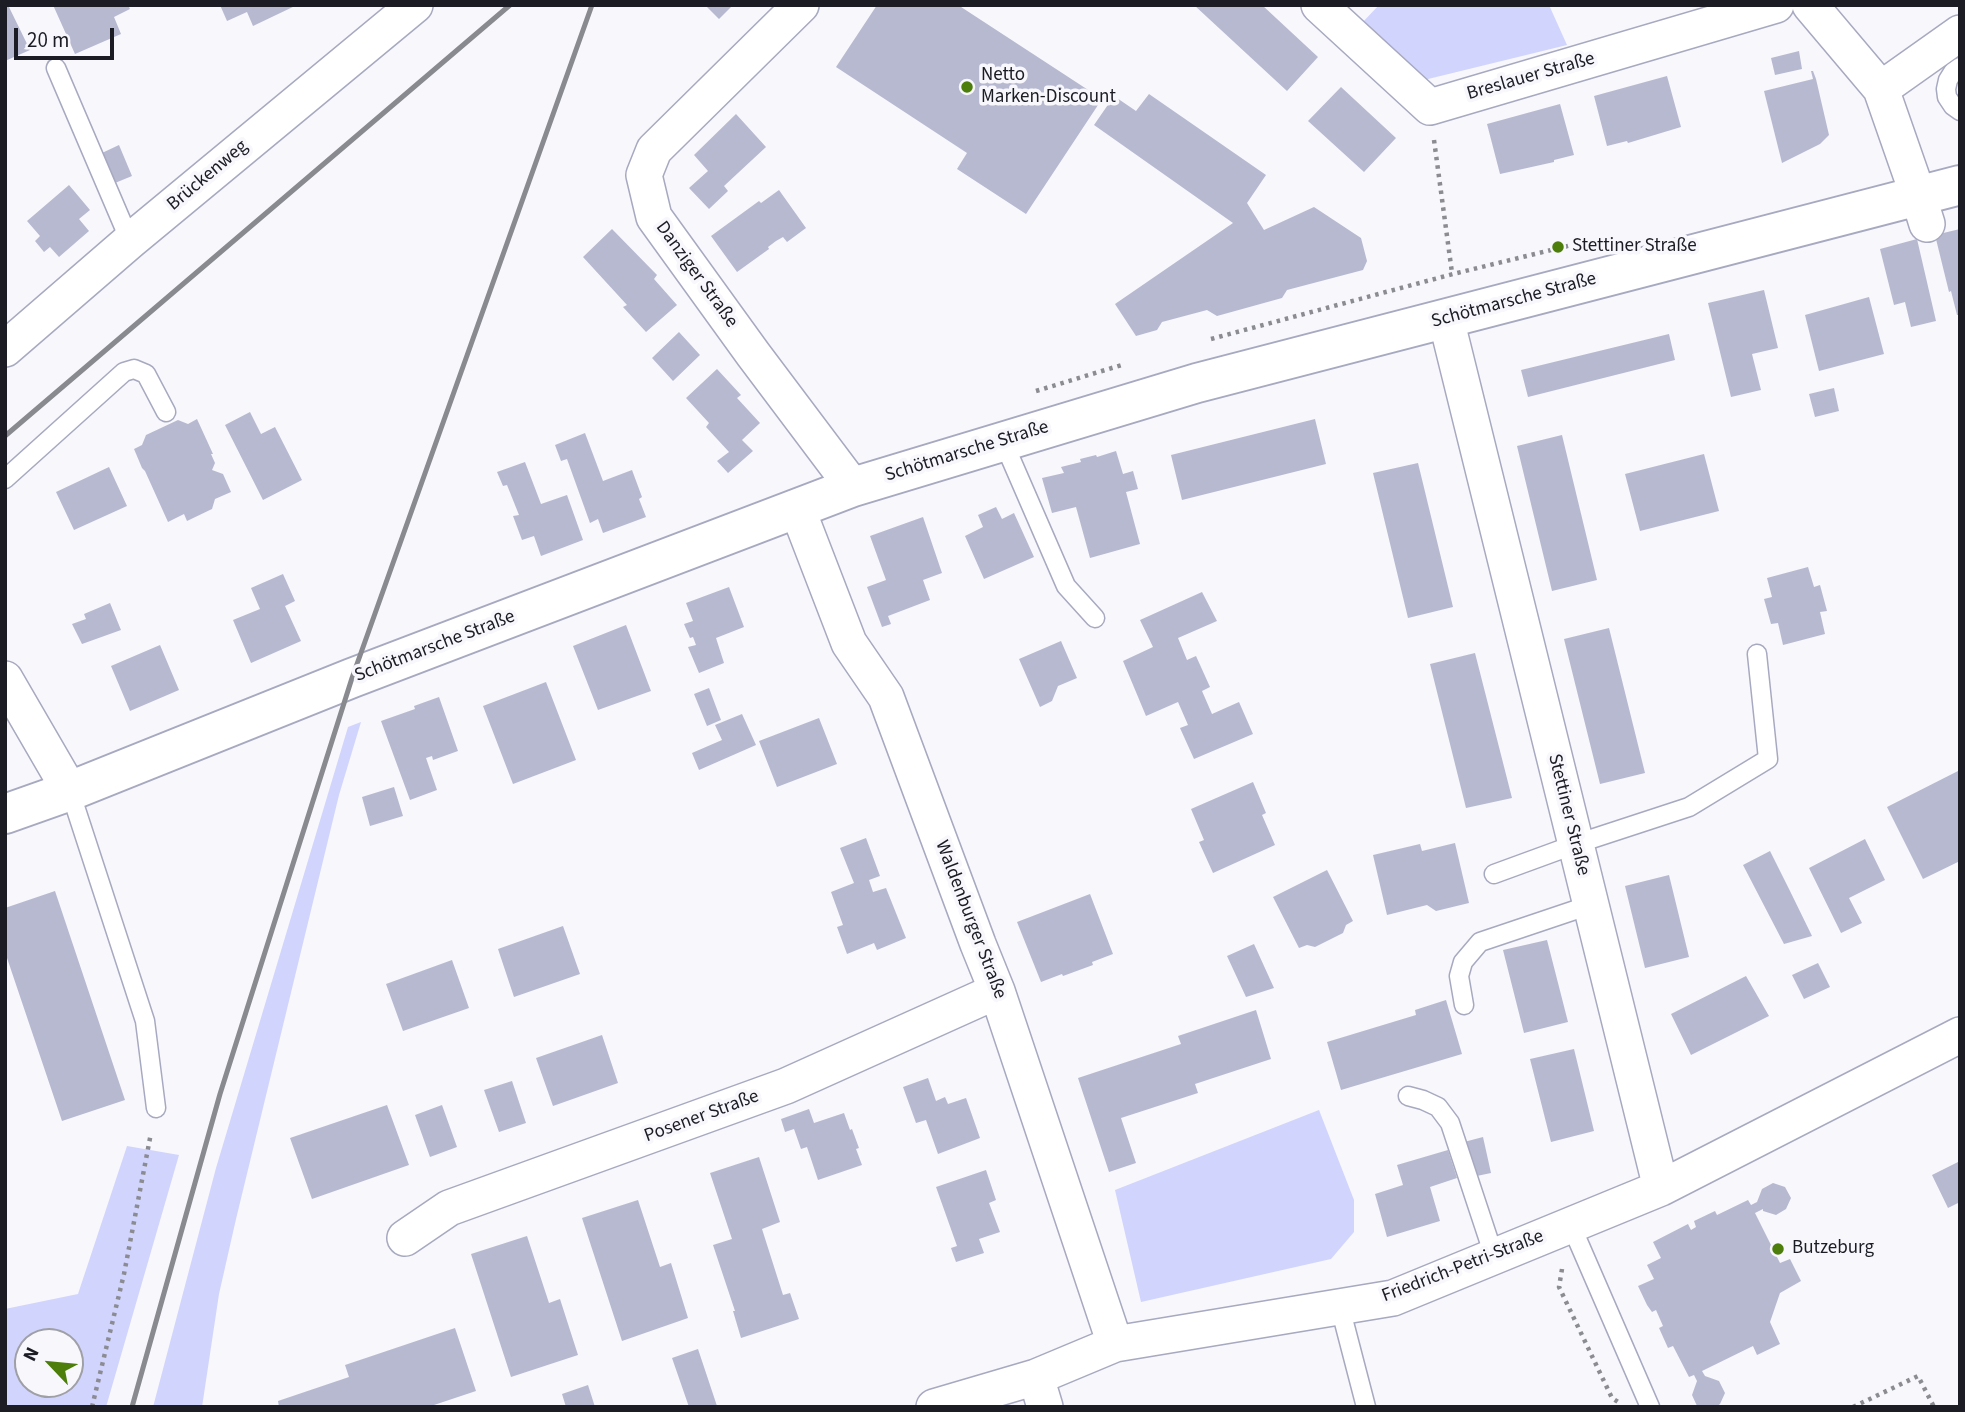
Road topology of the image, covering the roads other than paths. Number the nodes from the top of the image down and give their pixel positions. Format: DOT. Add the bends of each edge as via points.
graph roads {
  1 [pos="415,5"];
  2 [pos="801,5"];
  3 [pos="1319,5"];
  4 [pos="1776,5"];
  5 [pos="1810,5"];
  6 [pos="1960,33"];
  7 [pos="1960,67"];
  8 [pos="55,68"];
  9 [pos="1881,89"];
  10 [pos="1960,111"];
  11 [pos="1960,185"];
  12 [pos="1923,210"];
  13 [pos="130,241"];
  14 [pos="1452,317"];
  15 [pos="5,349"];
  16 [pos="166,412"];
  17 [pos="1003,441"];
  18 [pos="5,480"];
  19 [pos="853,487"];
  20 [pos="797,508"];
  21 [pos="1095,618"];
  22 [pos="1757,654"];
  23 [pos="5,679"];
  24 [pos="69,790"];
  25 [pos="5,814"];
  26 [pos="1576,844"];
  27 [pos="1494,874"];
  28 [pos="1590,905"];
  29 [pos="997,991"];
  30 [pos="1464,1005"];
  31 [pos="1960,1035"];
  32 [pos="1408,1096"];
  33 [pos="156,1108"];
  34 [pos="1661,1188"];
  35 [pos="1571,1225"];
  36 [pos="405,1238"];
  37 [pos="1494,1256"];
  38 [pos="1340,1307"];
  39 [pos="1115,1344"];
  40 [pos="1041,1392"];
  41 [pos="934,1407"];
  42 [pos="1366,1407"];
  43 [pos="1650,1407"];
  1 -- 13 [label="street, Brückenweg"];
  2 -- 19 [label="street, Danziger Straße" via="654,150 644,175 653,217"];
  3 -- 4 [label="street, Breslauer Straße" via="1430,107"];
  5 -- 9 [label="street"];
  6 -- 9 [label="street"];
  7 -- 10 [label="lane" via="1946,89"];
  8 -- 13 [label="lane"];
  9 -- 12 [label="street"];
  11 -- 12 [label="main road, Schötmarsche Straße"];
  12 -- 14 [label="main road, Schötmarsche Straße"];
  13 -- 15 [label="street, Brückenweg"];
  14 -- 17 [label="main road, Schötmarsche Straße" via="1197,383"];
  14 -- 26 [label="street, Stettiner Straße"];
  16 -- 18 [label="lane" via="146,374 134,369 124,372"];
  17 -- 19 [label="main road, Schötmarsche Straße"];
  17 -- 21 [label="lane" via="1066,586"];
  19 -- 20 [label="main road, Schötmarsche Straße"];
  20 -- 24 [label="main road, Schötmarsche Straße"];
  20 -- 29 [label="street, Waldenburger Straße" via="849,643 886,697"];
  22 -- 26 [label="lane" via="1768,759 1689,807"];
  23 -- 24 [label="street"];
  24 -- 25 [label="main road, Schötmarsche Straße"];
  24 -- 33 [label="lane" via="145,1021"];
  26 -- 27 [label="lane"];
  26 -- 28 [label="street, Stettiner Straße"];
  28 -- 30 [label="lane" via="1480,942 1463,962 1459,975"];
  28 -- 34 [label="street, Stettiner Straße"];
  29 -- 36 [label="street, Posener Straße" via="786,1086 449,1208"];
  29 -- 39 [label="street, Waldenburger Straße"];
  31 -- 34 [label="street, Friedrich-Petri-Straße"];
  32 -- 37 [label="lane" via="1438,1107 1450,1123"];
  34 -- 35 [label="street, Friedrich-Petri-Straße"];
  35 -- 37 [label="street, Friedrich-Petri-Straße"];
  35 -- 43 [label="lane"];
  37 -- 38 [label="street, Friedrich-Petri-Straße" via="1393,1298"];
  38 -- 39 [label="street, Friedrich-Petri-Straße"];
  38 -- 42 [label="lane"];
  39 -- 40 [label="street, Friedrich-Petri-Straße"];
  40 -- 41 [label="street, Friedrich-Petri-Straße"];
}
